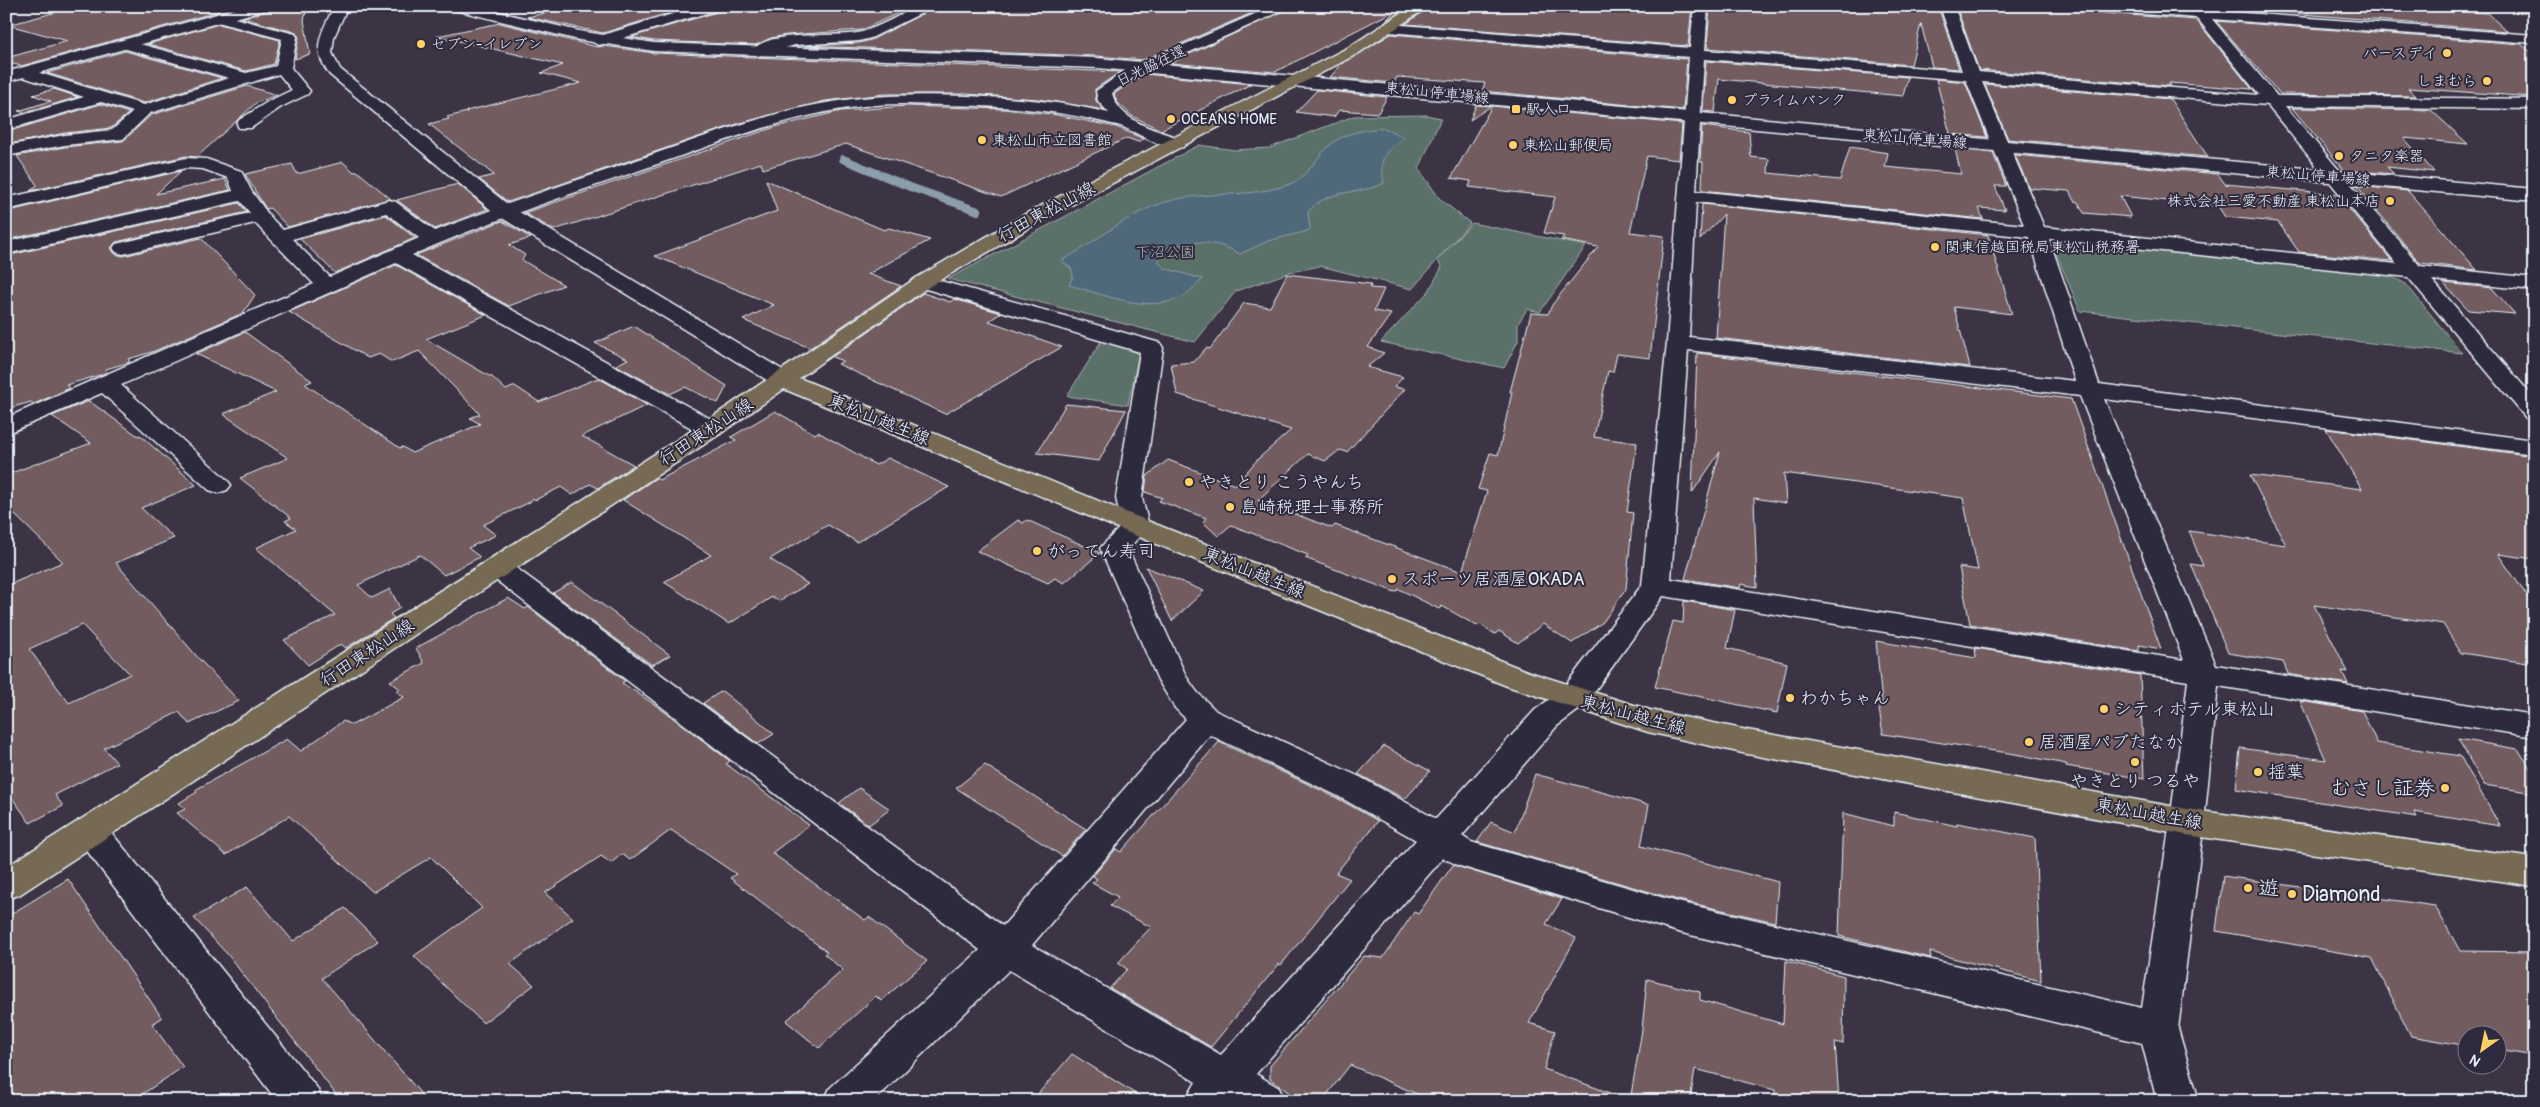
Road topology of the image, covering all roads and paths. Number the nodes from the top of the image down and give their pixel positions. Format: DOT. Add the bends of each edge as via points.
graph roads {
  1 [pos="262,6"];
  2 [pos="341,6"];
  3 [pos="456,6"];
  4 [pos="715,6"];
  5 [pos="930,6"];
  6 [pos="1286,6"];
  7 [pos="1422,6"];
  8 [pos="1701,6"];
  9 [pos="1947,6"];
  10 [pos="2089,6"];
  11 [pos="2529,6"];
  12 [pos="2197,10"];
  13 [pos="2534,10"];
  14 [pos="219,18"];
  15 [pos="1389,28"];
  16 [pos="2534,39"];
  17 [pos="598,40"];
  18 [pos="124,44"];
  19 [pos="758,52"];
  20 [pos="1697,53"];
  21 [pos="1145,67"];
  22 [pos="283,69"];
  23 [pos="22,72"];
  24 [pos="1972,74"];
  25 [pos="6,77"];
  26 [pos="246,78"];
  27 [pos="1297,81"];
  28 [pos="100,97"];
  29 [pos="2273,100"];
  30 [pos="2534,104"];
  31 [pos="144,110"];
  32 [pos="1693,118"];
  33 [pos="1127,123"];
  34 [pos="245,124"];
  35 [pos="6,125"];
  36 [pos="1177,143"];
  37 [pos="1999,146"];
  38 [pos="6,151"];
  39 [pos="2336,178"];
  40 [pos="244,194"];
  41 [pos="2534,195"];
  42 [pos="1688,196"];
  43 [pos="6,204"];
  44 [pos="504,211"];
  45 [pos="260,216"];
  46 [pos="2037,233"];
  47 [pos="279,237"];
  48 [pos="433,239"];
  49 [pos="6,248"];
  50 [pos="124,248"];
  51 [pos="397,255"];
  52 [pos="2415,272"];
  53 [pos="923,282"];
  54 [pos="2534,284"];
  55 [pos="327,285"];
  56 [pos="1678,342"];
  57 [pos="783,380"];
  58 [pos="105,383"];
  59 [pos="2089,390"];
  60 [pos="2534,413"];
  61 [pos="6,427"];
  62 [pos="711,429"];
  63 [pos="2534,447"];
  64 [pos="218,485"];
  65 [pos="1136,526"];
  66 [pos="498,568"];
  67 [pos="1656,586"];
  68 [pos="2204,673"];
  69 [pos="1573,698"];
  70 [pos="1206,719"];
  71 [pos="2534,726"];
  72 [pos="2187,822"];
  73 [pos="90,830"];
  74 [pos="1438,838"];
  75 [pos="2534,872"];
  76 [pos="6,885"];
  77 [pos="1006,949"];
  78 [pos="2158,1029"];
  79 [pos="1215,1090"];
  80 [pos="302,1101"];
  81 [pos="845,1101"];
  82 [pos="1264,1101"];
  83 [pos="2178,1101"];
  1 -- 14 [label="street"];
  2 -- 44 [label="street" via="327,37 325,53 334,71"];
  3 -- 17 [label="street, 東松山停車場線"];
  4 -- 17 [label="street"];
  5 -- 19 [label="street" via="862,37 791,40 775,43"];
  6 -- 21 [label="street, 日光脇往還"];
  7 -- 15 [label="main road, 行田東松山線"];
  8 -- 20 [label="street"];
  9 -- 24 [label="street"];
  10 -- 12 [label="street"];
  11 -- 13 [label="street"];
  12 -- 16 [label="street"];
  12 -- 29 [label="street"];
  14 -- 18 [label="street"];
  14 -- 22 [label="street" via="290,37"];
  15 -- 20 [label="street"];
  15 -- 27 [label="main road, 行田東松山線"];
  17 -- 19 [label="street, 東松山停車場線" via="654,47"];
  18 -- 23 [label="street"];
  18 -- 26 [label="street"];
  19 -- 21 [label="street, 東松山停車場線" via="1051,60"];
  20 -- 24 [label="street"];
  20 -- 32 [label="street"];
  21 -- 27 [label="street, 東松山停車場線"];
  21 -- 33 [label="street, 日光脇往還" via="1104,91 1106,101"];
  22 -- 26 [label="street"];
  22 -- 34 [label="street" via="302,91"];
  23 -- 25 [label="street"];
  23 -- 28 [label="street"];
  24 -- 29 [label="street"];
  24 -- 37 [label="street"];
  26 -- 31 [label="street"];
  27 -- 32 [label="street, 東松山停車場線"];
  27 -- 36 [label="main road, 行田東松山線"];
  28 -- 31 [label="street"];
  28 -- 35 [label="street"];
  29 -- 30 [label="street"];
  29 -- 39 [label="street"];
  31 -- 38 [label="street" via="117,135"];
  32 -- 37 [label="street, 東松山停車場線"];
  32 -- 42 [label="street"];
  33 -- 36 [label="street, 日光脇往還"];
  33 -- 44 [label="street" via="1068,108 1015,103 904,99 855,103 748,127"];
  36 -- 53 [label="main road, 行田東松山線" via="1034,217"];
  37 -- 39 [label="street, 東松山停車場線"];
  37 -- 46 [label="street"];
  39 -- 41 [label="street, 東松山停車場線"];
  39 -- 52 [label="street"];
  40 -- 43 [label="street" via="235,175 206,164 186,163"];
  40 -- 45 [label="street"];
  40 -- 49 [label="street"];
  42 -- 46 [label="street"];
  42 -- 56 [label="street"];
  44 -- 48 [label="street"];
  44 -- 57 [label="street"];
  45 -- 47 [label="street"];
  45 -- 50 [label="street"];
  46 -- 52 [label="street"];
  46 -- 59 [label="street"];
  47 -- 48 [label="street" via="389,206"];
  47 -- 55 [label="street"];
  48 -- 51 [label="street"];
  51 -- 55 [label="street"];
  51 -- 62 [label="street"];
  52 -- 54 [label="street"];
  52 -- 60 [label="street"];
  53 -- 57 [label="main road, 行田東松山線"];
  53 -- 65 [label="street" via="1152,348 1129,498"];
  55 -- 58 [label="street"];
  56 -- 59 [label="street"];
  56 -- 67 [label="street"];
  57 -- 62 [label="main road, 行田東松山線"];
  57 -- 65 [label="main road, 東松山越生線"];
  58 -- 61 [label="street"];
  58 -- 64 [label="street"];
  59 -- 63 [label="street"];
  59 -- 68 [label="street"];
  62 -- 66 [label="main road, 行田東松山線"];
  65 -- 69 [label="main road, 東松山越生線"];
  65 -- 70 [label="street" via="1114,548 1174,680 1186,700"];
  66 -- 73 [label="main road, 行田東松山線"];
  66 -- 77 [label="street"];
  67 -- 68 [label="street"];
  67 -- 69 [label="street"];
  68 -- 71 [label="street"];
  68 -- 72 [label="street"];
  69 -- 72 [label="main road, 東松山越生線" via="1648,721 1747,742"];
  69 -- 74 [label="street" via="1546,718"];
  70 -- 74 [label="street" via="1348,786 1416,822"];
  70 -- 77 [label="street"];
  72 -- 75 [label="main road, 東松山越生線"];
  72 -- 78 [label="street"];
  73 -- 76 [label="main road, 行田東松山線"];
  73 -- 80 [label="street"];
  74 -- 78 [label="street" via="1460,852 1678,917"];
  74 -- 79 [label="street"];
  77 -- 79 [label="street"];
  77 -- 81 [label="street"];
  78 -- 83 [label="street"];
  79 -- 82 [label="street"];
}
